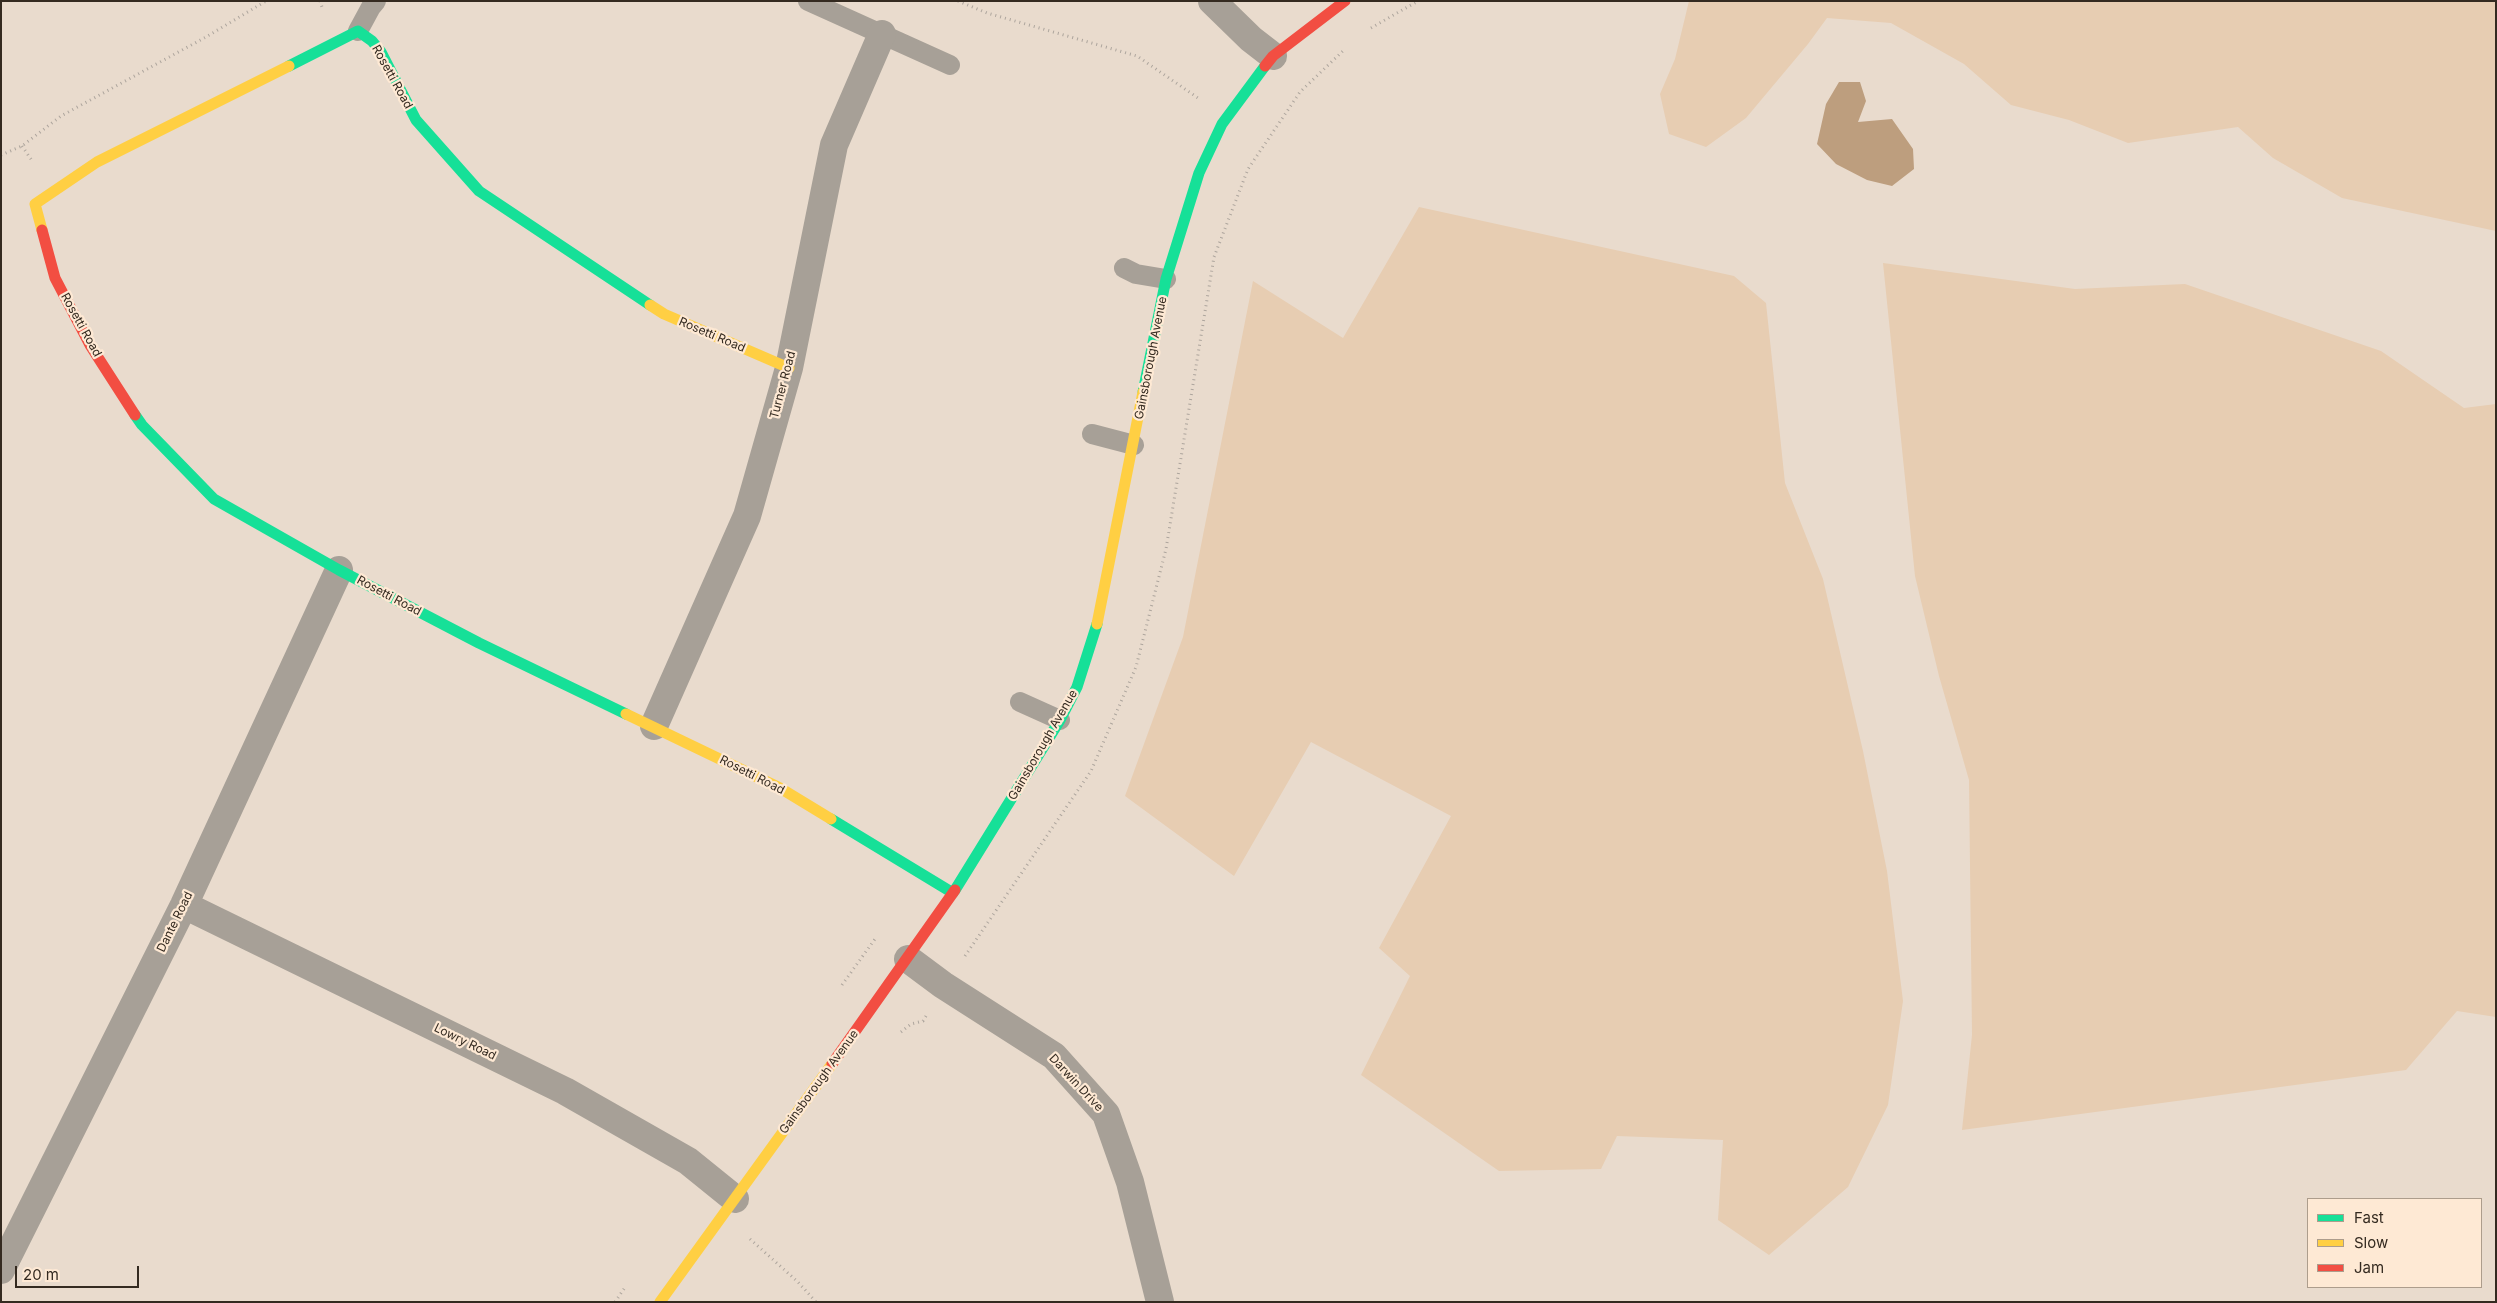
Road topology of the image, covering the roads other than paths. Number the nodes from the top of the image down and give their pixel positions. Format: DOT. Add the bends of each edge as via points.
graph roads {
  1 [pos="376,1"];
  2 [pos="808,1"];
  3 [pos="1212,1"];
  4 [pos="1345,1"];
  5 [pos="358,31"];
  6 [pos="882,34"];
  7 [pos="1273,56"];
  8 [pos="950,65"];
  9 [pos="1124,268"];
  10 [pos="1166,279"];
  11 [pos="789,368"];
  12 [pos="1092,434"];
  13 [pos="1134,445"];
  14 [pos="339,570"];
  15 [pos="1020,702"];
  16 [pos="1060,720"];
  17 [pos="654,726"];
  18 [pos="953,893"];
  19 [pos="184,905"];
  20 [pos="908,959"];
  21 [pos="735,1199"];
  22 [pos="1,1270"];
  23 [pos="660,1302"];
  24 [pos="1160,1302"];
  1 -- 5 [label="lane"];
  2 -- 6 [label="lane"];
  3 -- 7 [label="street"];
  4 -- 7 [label="street, Gainsborough Avenue"];
  5 -- 11 [label="street, Rosetti Road" via="380,52 416,120 479,191 664,314"];
  5 -- 14 [label="street, Rosetti Road" via="97,162 35,204 55,278 90,345 142,425 214,499"];
  6 -- 8 [label="lane"];
  6 -- 11 [label="street, Turner Road" via="834,145"];
  7 -- 10 [label="street, Gainsborough Avenue" via="1222,124 1199,173"];
  9 -- 10 [label="lane" via="1136,274"];
  10 -- 13 [label="street, Gainsborough Avenue"];
  11 -- 17 [label="street, Turner Road" via="747,516"];
  12 -- 13 [label="lane"];
  13 -- 16 [label="street, Gainsborough Avenue" via="1095,633 1077,687"];
  14 -- 17 [label="street, Rosetti Road" via="479,643"];
  14 -- 19 [label="street, Dante Road"];
  15 -- 16 [label="lane"];
  16 -- 18 [label="street, Gainsborough Avenue"];
  17 -- 18 [label="street, Rosetti Road" via="780,788"];
  18 -- 20 [label="street, Gainsborough Avenue"];
  19 -- 21 [label="street, Lowry Road" via="565,1091 688,1161"];
  19 -- 22 [label="street, Dante Road"];
  20 -- 21 [label="street, Gainsborough Avenue"];
  20 -- 24 [label="street, Darwin Drive" via="1054,1056 1106,1114 1130,1182"];
  21 -- 23 [label="street, Gainsborough Avenue"];
}
